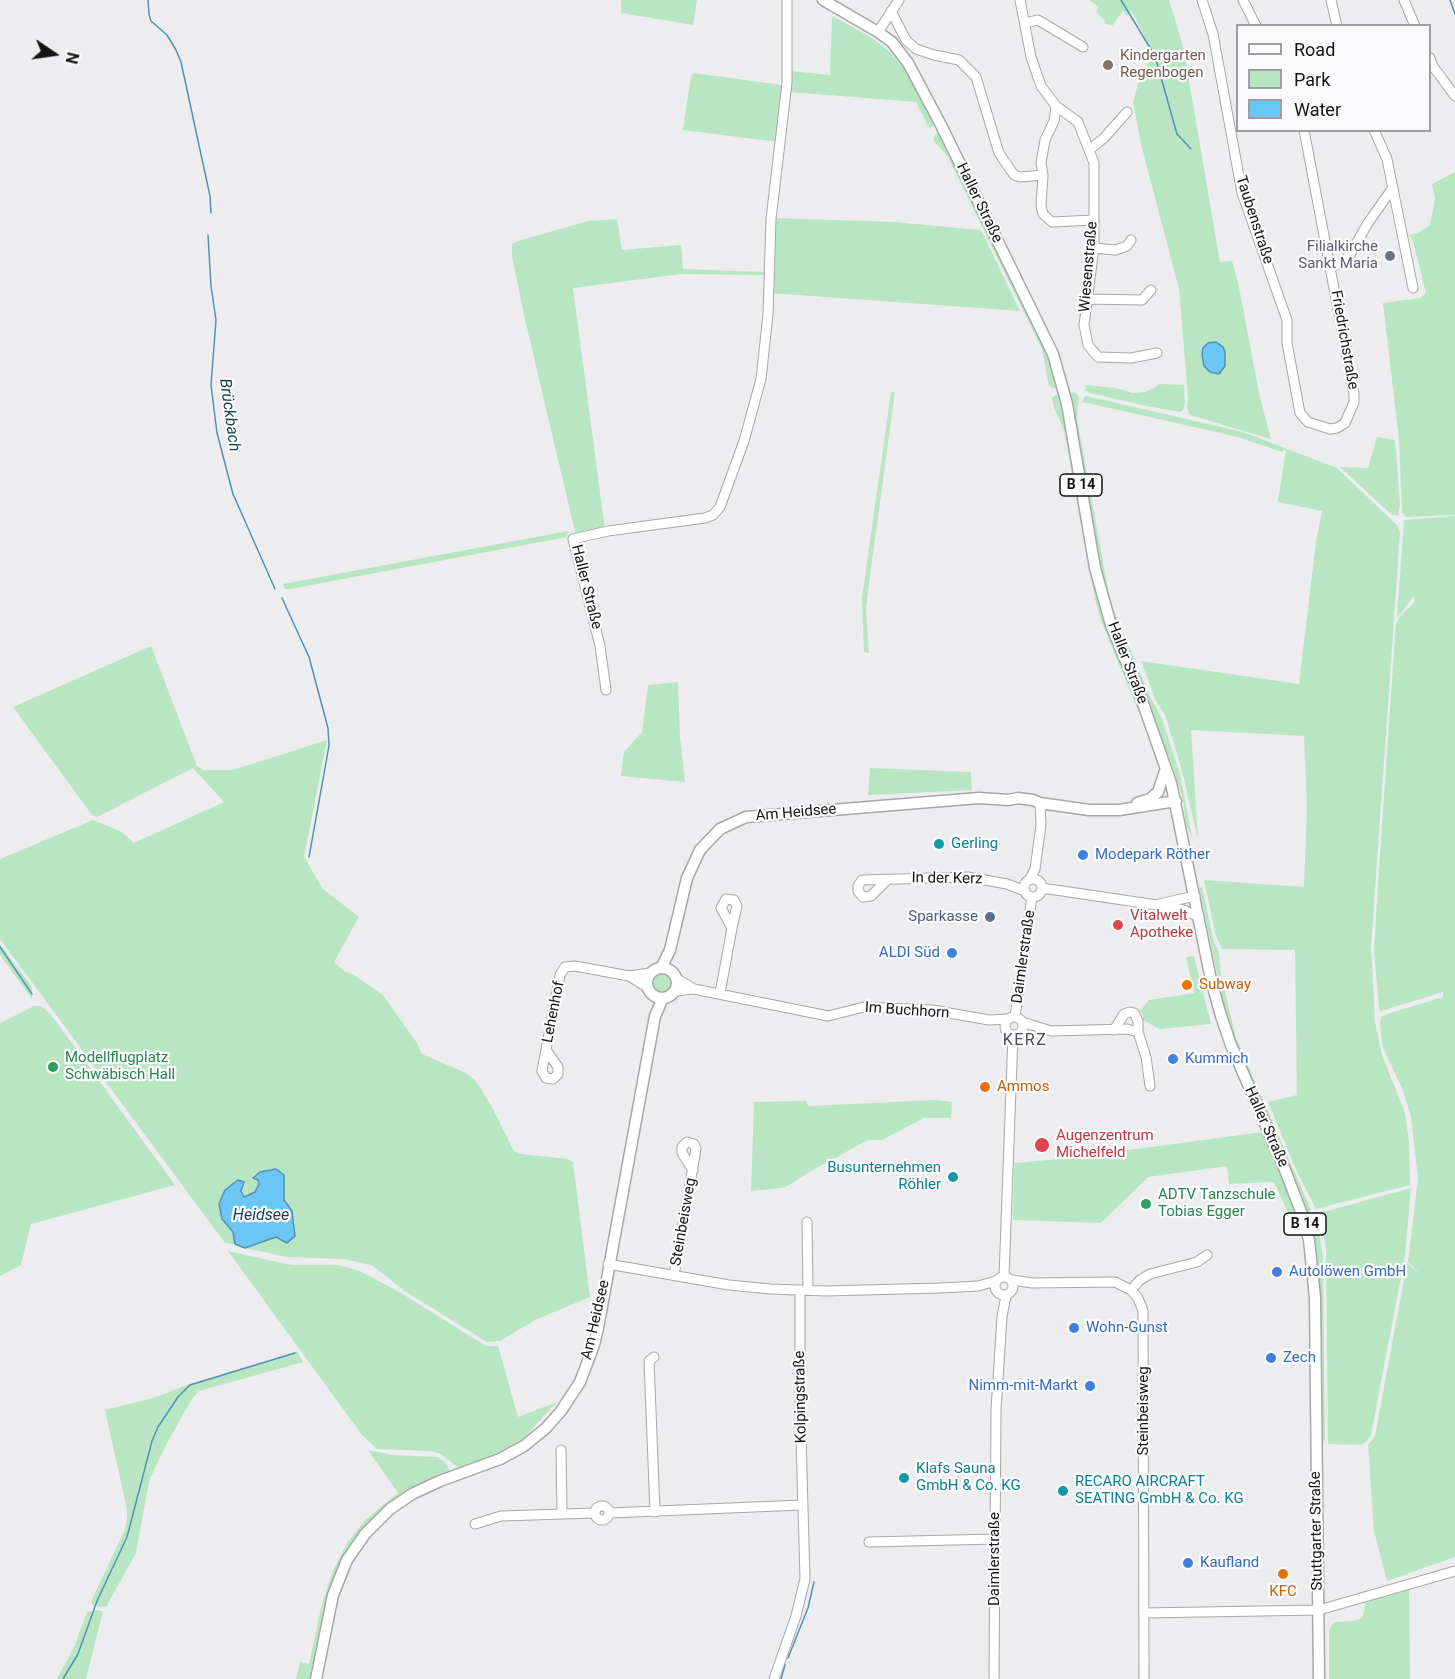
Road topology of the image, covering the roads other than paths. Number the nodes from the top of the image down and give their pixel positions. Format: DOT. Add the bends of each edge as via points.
graph roads {
  1 [pos="788,0"];
  2 [pos="823,0"];
  3 [pos="899,0"];
  4 [pos="1020,0"];
  5 [pos="1202,0"];
  6 [pos="1243,0"];
  7 [pos="1330,0"];
  8 [pos="1404,0"];
  9 [pos="891,11"];
  10 [pos="1025,23"];
  11 [pos="1255,24"];
  12 [pos="1336,24"];
  13 [pos="1414,24"];
  14 [pos="878,32"];
  15 [pos="1083,47"];
  16 [pos="1431,62"];
  17 [pos="1455,96"];
  18 [pos="1056,105"];
  19 [pos="1126,112"];
  20 [pos="1304,132"];
  21 [pos="1375,132"];
  22 [pos="1089,150"];
  23 [pos="1043,175"];
  24 [pos="1392,189"];
  25 [pos="1094,220"];
  26 [pos="1131,240"];
  27 [pos="1094,248"];
  28 [pos="1331,267"];
  29 [pos="1413,288"];
  30 [pos="1151,290"];
  31 [pos="1088,299"];
  32 [pos="1157,353"];
  33 [pos="1321,427"];
  34 [pos="606,690"];
  35 [pos="1166,768"];
  36 [pos="1176,801"];
  37 [pos="1045,804"];
  38 [pos="1089,810"];
  39 [pos="886,881"];
  40 [pos="1034,882"];
  41 [pos="1007,884"];
  42 [pos="1028,894"];
  43 [pos="1195,896"];
  44 [pos="1157,905"];
  45 [pos="1199,917"];
  46 [pos="732,928"];
  47 [pos="664,973"];
  48 [pos="629,976"];
  49 [pos="694,989"];
  50 [pos="675,991"];
  51 [pos="720,993"];
  52 [pos="655,994"];
  53 [pos="1015,1019"];
  54 [pos="989,1020"];
  55 [pos="1040,1029"];
  56 [pos="1114,1030"];
  57 [pos="1013,1032"];
  58 [pos="1138,1032"];
  59 [pos="546,1050"];
  60 [pos="1150,1086"];
  61 [pos="693,1170"];
  62 [pos="807,1222"];
  63 [pos="1207,1255"];
  64 [pos="608,1264"];
  65 [pos="674,1275"];
  66 [pos="1002,1282"];
  67 [pos="1032,1283"];
  68 [pos="804,1290"];
  69 [pos="1131,1290"];
  70 [pos="1009,1293"];
  71 [pos="654,1357"];
  72 [pos="1316,1383"];
  73 [pos="561,1450"];
  74 [pos="802,1504"];
  75 [pos="654,1512"];
  76 [pos="562,1514"];
  77 [pos="475,1524"];
  78 [pos="995,1539"];
  79 [pos="869,1542"];
  80 [pos="1455,1571"];
  81 [pos="1319,1610"];
  82 [pos="1144,1613"];
  83 [pos="316,1679"];
  84 [pos="774,1679"];
  85 [pos="994,1679"];
  86 [pos="1144,1679"];
  87 [pos="1319,1679"];
  1 -- 34 [label="street, Haller Straße" via="787,83 771,219 765,353 744,441 720,507 705,518 573,539 600,645"];
  2 -- 14 [label="main road, Haller Straße / B 14"];
  3 -- 9 [label="street"];
  4 -- 10 [label="street, Wiesenstraße"];
  5 -- 33 [label="street, Taubenstraße" via="1213,34 1242,193 1287,320 1287,343 1300,413 1308,422"];
  6 -- 11 [label="street"];
  7 -- 12 [label="street"];
  8 -- 13 [label="street"];
  9 -- 14 [label="street"];
  9 -- 23 [label="street" via="906,40 916,49 959,60 976,76 999,153 1014,175"];
  10 -- 15 [label="street" via="1038,20"];
  10 -- 18 [label="street, Wiesenstraße" via="1041,86"];
  14 -- 35 [label="main road, Haller Straße / B 14" via="892,42 908,63 1053,354 1067,404 1095,568 1111,625"];
  16 -- 17 [label="street"];
  18 -- 22 [label="street, Wiesenstraße" via="1078,122"];
  18 -- 23 [label="street" via="1045,140"];
  19 -- 22 [label="street"];
  20 -- 28 [label="street, Friedrichstraße"];
  21 -- 24 [label="street" via="1387,159"];
  22 -- 25 [label="street, Wiesenstraße" via="1094,163"];
  23 -- 25 [label="street" via="1041,206 1046,218 1052,222"];
  24 -- 28 [label="street" via="1349,256"];
  24 -- 29 [label="street"];
  25 -- 27 [label="street, Wiesenstraße"];
  26 -- 27 [label="street" via="1115,250"];
  27 -- 31 [label="street, Wiesenstraße"];
  28 -- 33 [label="street, Friedrichstraße" via="1354,402 1345,423 1330,429"];
  30 -- 31 [label="street" via="1142,300"];
  31 -- 32 [label="street, Wiesenstraße" via="1084,325 1088,345 1098,357 1131,358"];
  35 -- 36 [label="main road, Haller Straße / B 14"];
  35 -- 38 [label="main road" via="1159,790 1150,799"];
  36 -- 38 [label="main road" via="1119,810"];
  36 -- 43 [label="main road, Haller Straße / B 14"];
  37 -- 38 [label="main road, Am Heidsee"];
  37 -- 40 [label="street"];
  37 -- 47 [label="main road, Am Heidsee" via="1033,806 979,798 757,815 737,820 707,840 693,863"];
  39 -- 41 [label="street, In der Kerz" via="968,877"];
  40 -- 41 [label="street, In der Kerz"];
  40 -- 42 [label="street, Daimlerstraße" via="1024,886"];
  40 -- 42 [label="street" via="1040,894"];
  40 -- 44 [label="street"];
  41 -- 42 [label="street, In der Kerz"];
  42 -- 53 [label="street, Daimlerstraße"];
  43 -- 44 [label="street"];
  43 -- 45 [label="main road, Haller Straße / B 14"];
  44 -- 45 [label="street"];
  45 -- 72 [label="main road, Haller Straße / B 14" via="1227,1036 1286,1170 1310,1240"];
  46 -- 51 [label="street"];
  47 -- 48 [label="street, Lehenhof"];
  47 -- 49 [label="street, Im Buchhorn"];
  47 -- 50 [label="main road"];
  47 -- 52 [label="main road, Am Heidsee" via="647,980"];
  48 -- 52 [label="street, Lehenhof"];
  48 -- 59 [label="street, Lehenhof" via="565,967 560,975"];
  49 -- 50 [label="street, Im Buchhorn"];
  49 -- 51 [label="street, Im Buchhorn"];
  50 -- 52 [label="main road"];
  51 -- 54 [label="street, Im Buchhorn" via="828,1016 864,1006 932,1010"];
  52 -- 64 [label="main road, Am Heidsee" via="655,1016"];
  53 -- 54 [label="street, Im Buchhorn"];
  53 -- 55 [label="street, Im Buchhorn"];
  53 -- 57 [label="street" via="1006,1023"];
  53 -- 57 [label="street" via="1023,1027"];
  54 -- 57 [label="street, Im Buchhorn"];
  55 -- 56 [label="street, Im Buchhorn"];
  55 -- 57 [label="street, Im Buchhorn"];
  56 -- 58 [label="street, Im Buchhorn"];
  56 -- 58 [label="street" via="1124,1014 1130,1012 1138,1020"];
  57 -- 66 [label="street"];
  58 -- 60 [label="street"];
  61 -- 65 [label="street, Steinbeisweg"];
  62 -- 68 [label="street"];
  63 -- 69 [label="street" via="1197,1262 1150,1274"];
  64 -- 65 [label="street, Steinbeisweg"];
  64 -- 83 [label="main road, Am Heidsee" via="594,1346 572,1396 546,1428 518,1450 425,1487 376,1521 341,1573"];
  65 -- 68 [label="street, Steinbeisweg" via="729,1286"];
  66 -- 67 [label="street, Steinbeisweg"];
  66 -- 68 [label="street, Steinbeisweg" via="978,1286"];
  66 -- 70 [label="street, Daimlerstraße" via="1014,1286"];
  66 -- 70 [label="street" via="1000,1295"];
  67 -- 69 [label="street, Steinbeisweg" via="1107,1281"];
  67 -- 70 [label="street, Steinbeisweg"];
  68 -- 74 [label="street, Kolpingstraße"];
  69 -- 82 [label="street, Steinbeisweg" via="1143,1311"];
  70 -- 78 [label="street, Daimlerstraße" via="1002,1317 996,1410"];
  71 -- 75 [label="street" via="649,1361"];
  72 -- 81 [label="main road, Stuttgarter Straße / B 14"];
  73 -- 76 [label="street"];
  74 -- 75 [label="street"];
  74 -- 84 [label="street, Kolpingstraße" via="803,1593"];
  75 -- 76 [label="street" via="609,1513 604,1520 595,1514"];
  76 -- 77 [label="street" via="501,1516"];
  78 -- 79 [label="street"];
  78 -- 85 [label="street, Daimlerstraße"];
  80 -- 81 [label="street"];
  81 -- 82 [label="street"];
  81 -- 87 [label="main road, Stuttgarter Straße / B 14"];
  82 -- 86 [label="street, Steinbeisweg"];
}
